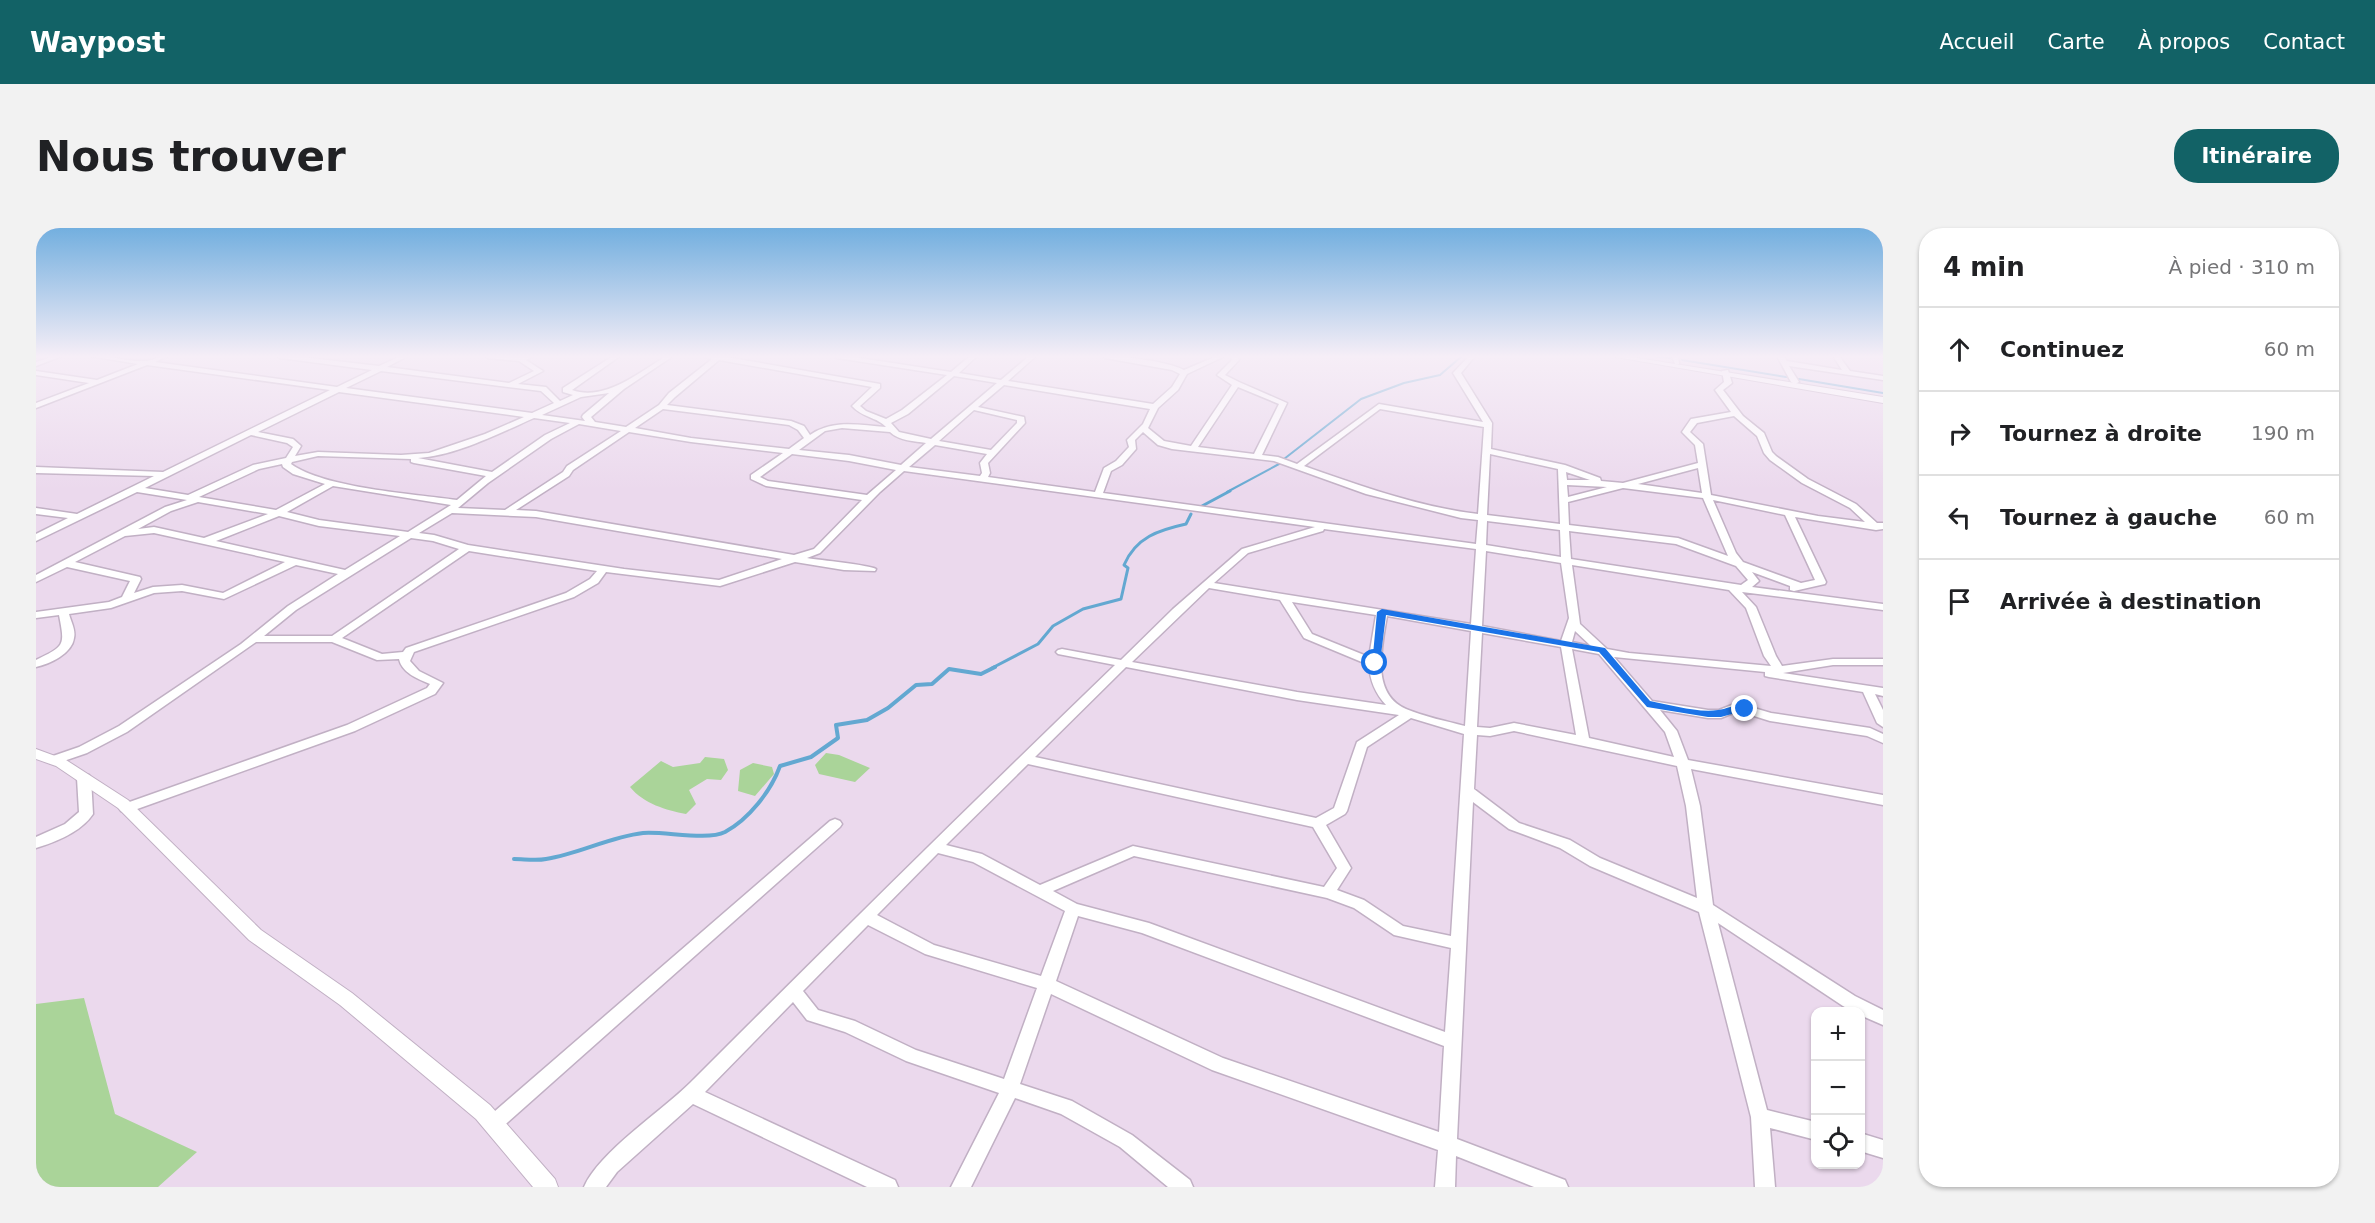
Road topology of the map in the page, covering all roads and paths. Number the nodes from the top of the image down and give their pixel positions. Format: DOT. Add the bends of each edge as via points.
graph roads {
  1 [pos="312,401"];
  2 [pos="419,401"];
  3 [pos="556,401"];
  4 [pos="564,401"];
  5 [pos="605,401"];
  6 [pos="667,401"];
  7 [pos="862,401"];
  8 [pos="919,401"];
  9 [pos="982,401"];
  10 [pos="1118,401"];
  11 [pos="1162,401"];
  12 [pos="1225,401"];
  13 [pos="1277,401"];
  14 [pos="1474,401"];
  15 [pos="1727,401"];
  16 [pos="558,403"];
  17 [pos="662,407"];
  18 [pos="1155,407"];
  19 [pos="974,408"];
  20 [pos="1736,413"];
  21 [pos="527,416"];
  22 [pos="886,422"];
  23 [pos="576,423"];
  24 [pos="593,424"];
  25 [pos="1488,425"];
  26 [pos="1143,428"];
  27 [pos="623,430"];
  28 [pos="892,430"];
  29 [pos="249,432"];
  30 [pos="808,438"];
  31 [pos="932,443"];
  32 [pos="1193,449"];
  33 [pos="793,451"];
  34 [pos="1486,451"];
  35 [pos="994,453"];
  36 [pos="1257,456"];
  37 [pos="401,457"];
  38 [pos="287,460"];
  39 [pos="1703,464"];
  40 [pos="1298,467"];
  41 [pos="1562,467"];
  42 [pos="901,468"];
  43 [pos="36,470"];
  44 [pos="167,473"];
  45 [pos="494,475"];
  46 [pos="983,480"];
  47 [pos="1563,482"];
  48 [pos="331,483"];
  49 [pos="1606,483"];
  50 [pos="1626,486"];
  51 [pos="136,489"];
  52 [pos="1098,495"];
  53 [pos="1707,497"];
  54 [pos="868,498"];
  55 [pos="193,499"];
  56 [pos="1563,501"];
  57 [pos="455,507"];
  58 [pos="36,511"];
  59 [pos="509,511"];
  60 [pos="277,513"];
  61 [pos="1789,514"];
  62 [pos="78,517"];
  63 [pos="1481,518"];
  64 [pos="1879,526"];
  65 [pos="1324,528"];
  66 [pos="1564,529"];
  67 [pos="124,533"];
  68 [pos="1883,534"];
  69 [pos="409,535"];
  70 [pos="36,538"];
  71 [pos="204,541"];
  72 [pos="1479,547"];
  73 [pos="468,548"];
  74 [pos="795,558"];
  75 [pos="1566,560"];
  76 [pos="296,561"];
  77 [pos="68,564"];
  78 [pos="1739,564"];
  79 [pos="604,568"];
  80 [pos="871,569"];
  81 [pos="346,573"];
  82 [pos="36,579"];
  83 [pos="1206,585"];
  84 [pos="1801,587"];
  85 [pos="1737,588"];
  86 [pos="1772,592"];
  87 [pos="1283,596"];
  88 [pos="127,597"];
  89 [pos="1883,607"];
  90 [pos="63,611"];
  91 [pos="1382,612"];
  92 [pos="36,615"];
  93 [pos="1573,620"];
  94 [pos="1476,628"];
  95 [pos="253,639"];
  96 [pos="334,639"];
  97 [pos="1566,644"];
  98 [pos="1602,650"];
  99 [pos="1062,652"];
  100 [pos="406,655"];
  101 [pos="1883,662"];
  102 [pos="1124,663"];
  103 [pos="1375,663"];
  104 [pos="36,664"];
  105 [pos="1730,665"];
  106 [pos="1779,670"];
  107 [pos="1867,689"];
  108 [pos="1883,692"];
  109 [pos="1647,704"];
  110 [pos="1405,713"];
  111 [pos="1883,723"];
  112 [pos="1470,730"];
  113 [pos="1883,739"];
  114 [pos="1583,742"];
  115 [pos="36,754"];
  116 [pos="1025,759"];
  117 [pos="55,760"];
  118 [pos="1683,763"];
  119 [pos="84,778"];
  120 [pos="1467,790"];
  121 [pos="1883,800"];
  122 [pos="126,807"];
  123 [pos="1318,823"];
  124 [pos="835,824"];
  125 [pos="36,843"];
  126 [pos="935,847"];
  127 [pos="1039,891"];
  128 [pos="1328,893"];
  129 [pos="1706,908"];
  130 [pos="1073,909"];
  131 [pos="867,917"];
  132 [pos="1459,944"];
  133 [pos="1048,984"];
  134 [pos="794,992"];
  135 [pos="1883,1018"];
  136 [pos="1453,1042"];
  137 [pos="1010,1087"];
  138 [pos="691,1094"];
  139 [pos="1760,1117"];
  140 [pos="493,1124"];
  141 [pos="1811,1130"];
  142 [pos="1447,1143"];
  143 [pos="1865,1144"];
  144 [pos="1883,1149"];
  145 [pos="547,1187"];
  146 [pos="594,1187"];
  147 [pos="888,1187"];
  148 [pos="961,1187"];
  149 [pos="1183,1187"];
  150 [pos="1445,1187"];
  151 [pos="1558,1187"];
  152 [pos="1765,1187"];
  1 -- 29 [label="street"];
  2 -- 21 [label="street"];
  3 -- 16 [label="street"];
  4 -- 16 [label="street"];
  5 -- 24 [label="street" via="586,417"];
  6 -- 17 [label="street"];
  7 -- 22 [label="street" via="856,406 862,413"];
  8 -- 22 [label="street"];
  9 -- 19 [label="street"];
  10 -- 18 [label="street"];
  11 -- 18 [label="street"];
  12 -- 32 [label="street"];
  13 -- 36 [label="street" via="1283,403"];
  14 -- 25 [label="street"];
  15 -- 20 [label="street"];
  16 -- 21 [label="street"];
  17 -- 27 [label="street"];
  17 -- 30 [label="street" via="791,423"];
  18 -- 26 [label="street"];
  19 -- 31 [label="street"];
  19 -- 35 [label="street" via="1021,419"];
  20 -- 39 [label="street" via="1694,421 1687,429 1699,444"];
  20 -- 64 [label="street" via="1761,435 1773,458"];
  21 -- 23 [label="street"];
  21 -- 37 [label="street" via="488,436 430,455"];
  22 -- 28 [label="street"];
  23 -- 24 [label="street"];
  23 -- 45 [label="street" via="548,437"];
  24 -- 27 [label="street"];
  25 -- 34 [label="street"];
  25 -- 40 [label="street" via="1379,406"];
  26 -- 32 [label="street" via="1161,443"];
  26 -- 52 [label="street" via="1131,440 1133,447 1107,470"];
  27 -- 33 [label="street"];
  27 -- 59 [label="street"];
  28 -- 30 [label="street" via="833,426"];
  28 -- 31 [label="street"];
  29 -- 38 [label="street" via="297,446"];
  29 -- 44 [label="street"];
  30 -- 33 [label="street"];
  31 -- 35 [label="street"];
  31 -- 42 [label="street"];
  32 -- 36 [label="street"];
  33 -- 42 [label="street"];
  33 -- 54 [label="street" via="754,477 766,483"];
  34 -- 41 [label="street"];
  34 -- 63 [label="street"];
  35 -- 46 [label="street" via="984,463"];
  36 -- 40 [label="street"];
  37 -- 38 [label="street" via="328,453"];
  37 -- 45 [label="street"];
  38 -- 48 [label="street" via="291,471"];
  38 -- 55 [label="street" via="233,476"];
  39 -- 50 [label="street"];
  39 -- 53 [label="street"];
  40 -- 63 [label="street" via="1369,492"];
  41 -- 47 [label="street"];
  41 -- 49 [label="street"];
  42 -- 46 [label="street"];
  42 -- 54 [label="street"];
  43 -- 44 [label="street"];
  44 -- 51 [label="street"];
  45 -- 57 [label="street"];
  46 -- 52 [label="street"];
  47 -- 49 [label="street"];
  47 -- 56 [label="street"];
  48 -- 57 [label="street"];
  48 -- 60 [label="street"];
  49 -- 50 [label="street"];
  50 -- 53 [label="street"];
  50 -- 56 [label="street"];
  51 -- 55 [label="street"];
  51 -- 62 [label="street"];
  52 -- 65 [label="street"];
  53 -- 61 [label="street"];
  53 -- 78 [label="street"];
  54 -- 74 [label="street" via="817,551"];
  55 -- 60 [label="street"];
  55 -- 67 [label="street"];
  56 -- 66 [label="street"];
  57 -- 59 [label="street"];
  57 -- 69 [label="street"];
  58 -- 62 [label="street"];
  59 -- 74 [label="street"];
  60 -- 69 [label="street"];
  60 -- 71 [label="street"];
  61 -- 64 [label="street"];
  61 -- 84 [label="street" via="1821,582"];
  62 -- 70 [label="street"];
  63 -- 66 [label="street"];
  63 -- 72 [label="street"];
  64 -- 68 [label="street"];
  65 -- 72 [label="street"];
  65 -- 83 [label="street" via="1245,551"];
  66 -- 75 [label="street"];
  66 -- 78 [label="street" via="1678,541"];
  67 -- 71 [label="street" via="148,529"];
  67 -- 77 [label="street"];
  69 -- 73 [label="street"];
  69 -- 81 [label="street"];
  71 -- 76 [label="street"];
  72 -- 75 [label="street"];
  72 -- 94 [label="street"];
  73 -- 79 [label="street"];
  73 -- 96 [label="street"];
  74 -- 79 [label="street" via="720,583"];
  74 -- 80 [label="street"];
  75 -- 85 [label="street"];
  75 -- 93 [label="street"];
  76 -- 81 [label="street"];
  76 -- 88 [label="street" via="224,596 182,588"];
  77 -- 82 [label="street"];
  77 -- 88 [label="street" via="136,579"];
  78 -- 84 [label="street"];
  78 -- 85 [label="street" via="1754,581"];
  79 -- 100 [label="street" via="594,581 570,595 417,647"];
  81 -- 95 [label="street"];
  83 -- 87 [label="street"];
  83 -- 102 [label="street"];
  84 -- 86 [label="street"];
  85 -- 86 [label="street"];
  85 -- 106 [label="street" via="1751,608"];
  86 -- 89 [label="street"];
  87 -- 91 [label="street"];
  87 -- 103 [label="street" via="1308,636"];
  88 -- 90 [label="street" via="111,605"];
  90 -- 92 [label="street"];
  90 -- 104 [label="street" via="68,643"];
  91 -- 94 [label="street"];
  91 -- 103 [label="street"];
  93 -- 97 [label="street"];
  93 -- 98 [label="street"];
  94 -- 97 [label="street"];
  94 -- 112 [label="street"];
  95 -- 96 [label="street"];
  95 -- 117 [label="street" via="123,729"];
  96 -- 100 [label="street" via="381,658"];
  97 -- 98 [label="street"];
  97 -- 114 [label="street"];
  98 -- 105 [label="street"];
  98 -- 109 [label="street"];
  99 -- 102 [label="street"];
  100 -- 122 [label="street" via="404,661 415,673 437,683 431,691 351,728"];
  101 -- 106 [label="street" via="1833,662"];
  102 -- 110 [label="street"];
  102 -- 116 [label="street"];
  103 -- 110 [label="street" via="1375,682 1382,696"];
  105 -- 106 [label="street"];
  105 -- 107 [label="street"];
  107 -- 108 [label="street"];
  107 -- 111 [label="street"];
  109 -- 113 [label="street" via="1708,714 1721,714 1737,707 1770,717 1870,732"];
  109 -- 118 [label="street" via="1671,731"];
  110 -- 112 [label="street"];
  110 -- 123 [label="street" via="1360,745 1340,811"];
  112 -- 114 [label="street" via="1529,729"];
  112 -- 120 [label="street"];
  114 -- 118 [label="street"];
  115 -- 117 [label="street"];
  116 -- 123 [label="street"];
  116 -- 126 [label="street"];
  117 -- 119 [label="street"];
  118 -- 121 [label="street"];
  118 -- 129 [label="street"];
  119 -- 122 [label="street"];
  119 -- 125 [label="street" via="86,814 70,828"];
  120 -- 129 [label="street" via="1514,826 1565,844 1595,862"];
  120 -- 132 [label="street"];
  122 -- 140 [label="street" via="255,935 346,999"];
  123 -- 128 [label="street" via="1344,868"];
  124 -- 140 [label="street"];
  126 -- 127 [label="street" via="977,858"];
  126 -- 131 [label="street"];
  127 -- 128 [label="street" via="1133,851"];
  127 -- 130 [label="street"];
  128 -- 132 [label="street" via="1359,904 1399,931"];
  129 -- 135 [label="street" via="1849,1001"];
  129 -- 139 [label="street"];
  130 -- 133 [label="street"];
  130 -- 136 [label="street" via="1144,927"];
  131 -- 133 [label="street" via="930,950"];
  131 -- 134 [label="street"];
  132 -- 136 [label="street"];
  133 -- 137 [label="street"];
  133 -- 142 [label="street" via="1218,1064"];
  134 -- 137 [label="street" via="813,1015 849,1026 912,1056"];
  134 -- 138 [label="street"];
  136 -- 142 [label="street"];
  137 -- 148 [label="street"];
  137 -- 149 [label="street" via="1066,1107 1126,1141"];
  138 -- 146 [label="street" via="610,1166"];
  138 -- 147 [label="street"];
  139 -- 141 [label="street"];
  139 -- 152 [label="street"];
  140 -- 145 [label="street"];
  142 -- 150 [label="street"];
  142 -- 151 [label="street"];
  143 -- 144 [label="street"];
}
